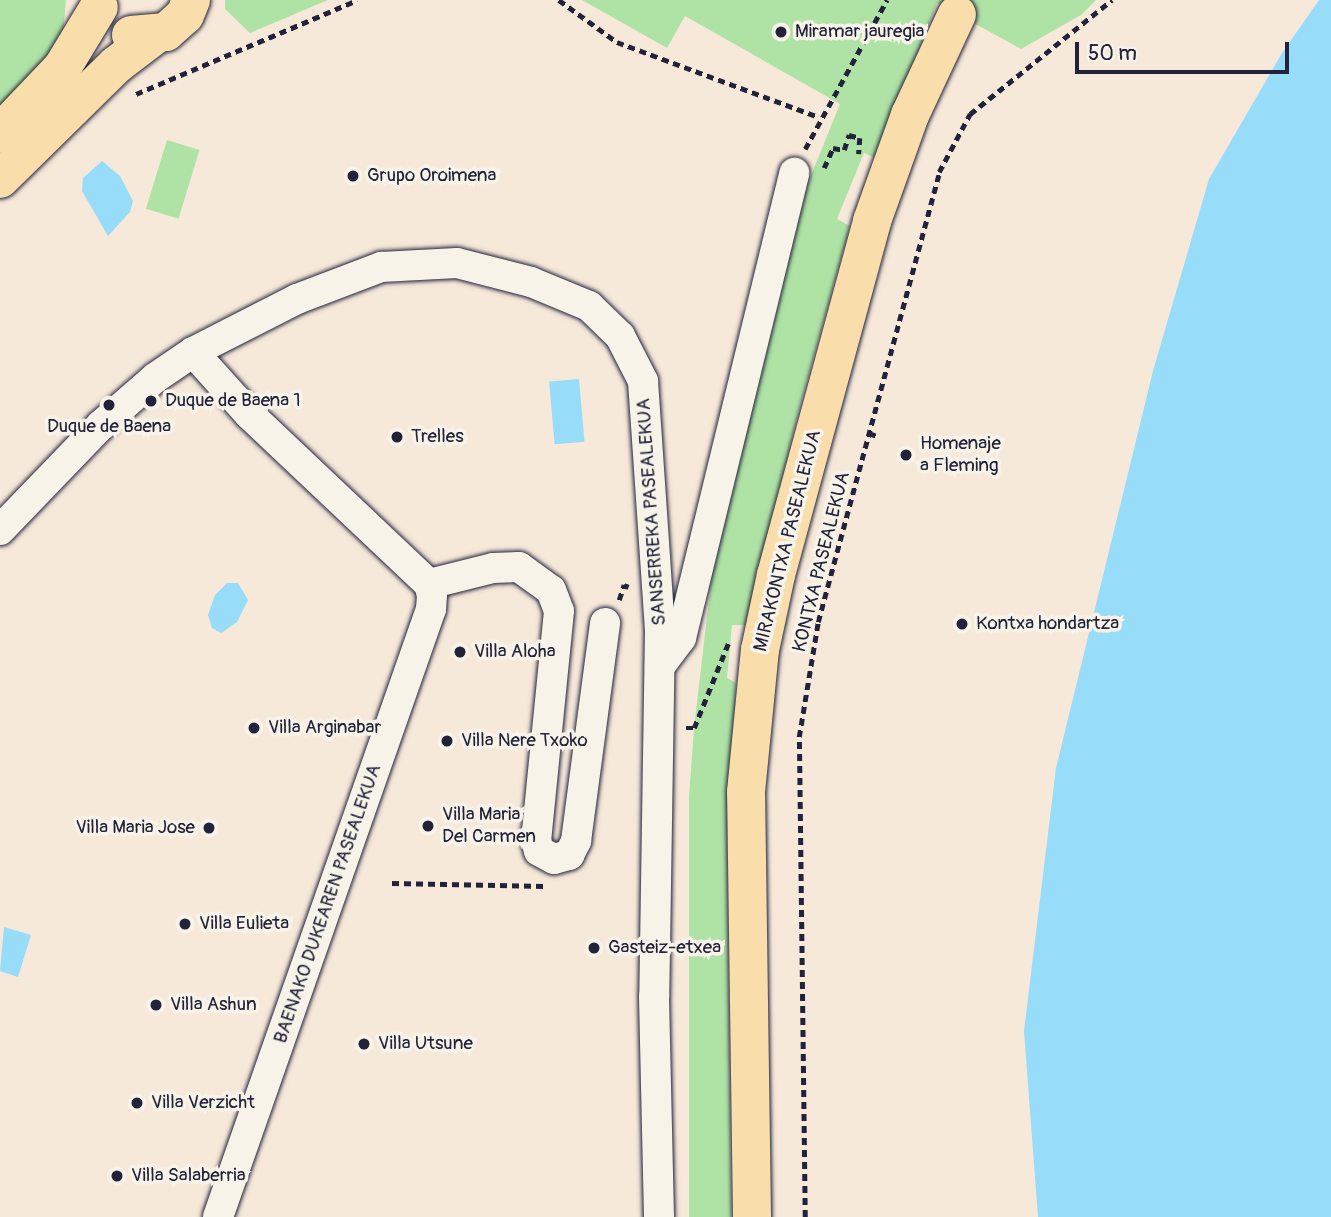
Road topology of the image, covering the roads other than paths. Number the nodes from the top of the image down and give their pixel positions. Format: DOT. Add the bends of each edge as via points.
graph roads {
  1 [pos="191,0"];
  2 [pos="98,4"];
  3 [pos="957,14"];
  4 [pos="154,36"];
  5 [pos="0,133"];
  6 [pos="808,172"];
  7 [pos="0,179"];
  8 [pos="193,352"];
  9 [pos="0,530"];
  10 [pos="429,584"];
  11 [pos="605,623"];
  12 [pos="660,666"];
  13 [pos="218,1217"];
  14 [pos="659,1217"];
  15 [pos="752,1217"];
  1 -- 4 [label="main road" via="177,25"];
  2 -- 4 [label="main road" via="115,28"];
  2 -- 5 [label="main road" via="62,68"];
  3 -- 15 [label="main road, MIRAKONTXA PASEALEKUA" via="910,115 872,221 760,650 746,792"];
  4 -- 7 [label="main road" via="116,65"];
  6 -- 12 [label="street" via="681,638"];
  8 -- 9 [label="street, SANSERREKA PASEALEKUA" via="100,425"];
  8 -- 10 [label="street" via="249,414"];
  8 -- 12 [label="street, SANSERREKA PASEALEKUA" via="297,299 381,267 457,262 531,282 589,306 620,337 643,381"];
  10 -- 11 [label="street" via="493,568 519,567 551,590 559,620 536,840 539,851 554,859 569,855 576,841"];
  10 -- 13 [label="street, BAENAKO DUKEAREN PASEALEKUA" via="432,609"];
  12 -- 14 [label="street" via="654,997"];
}
